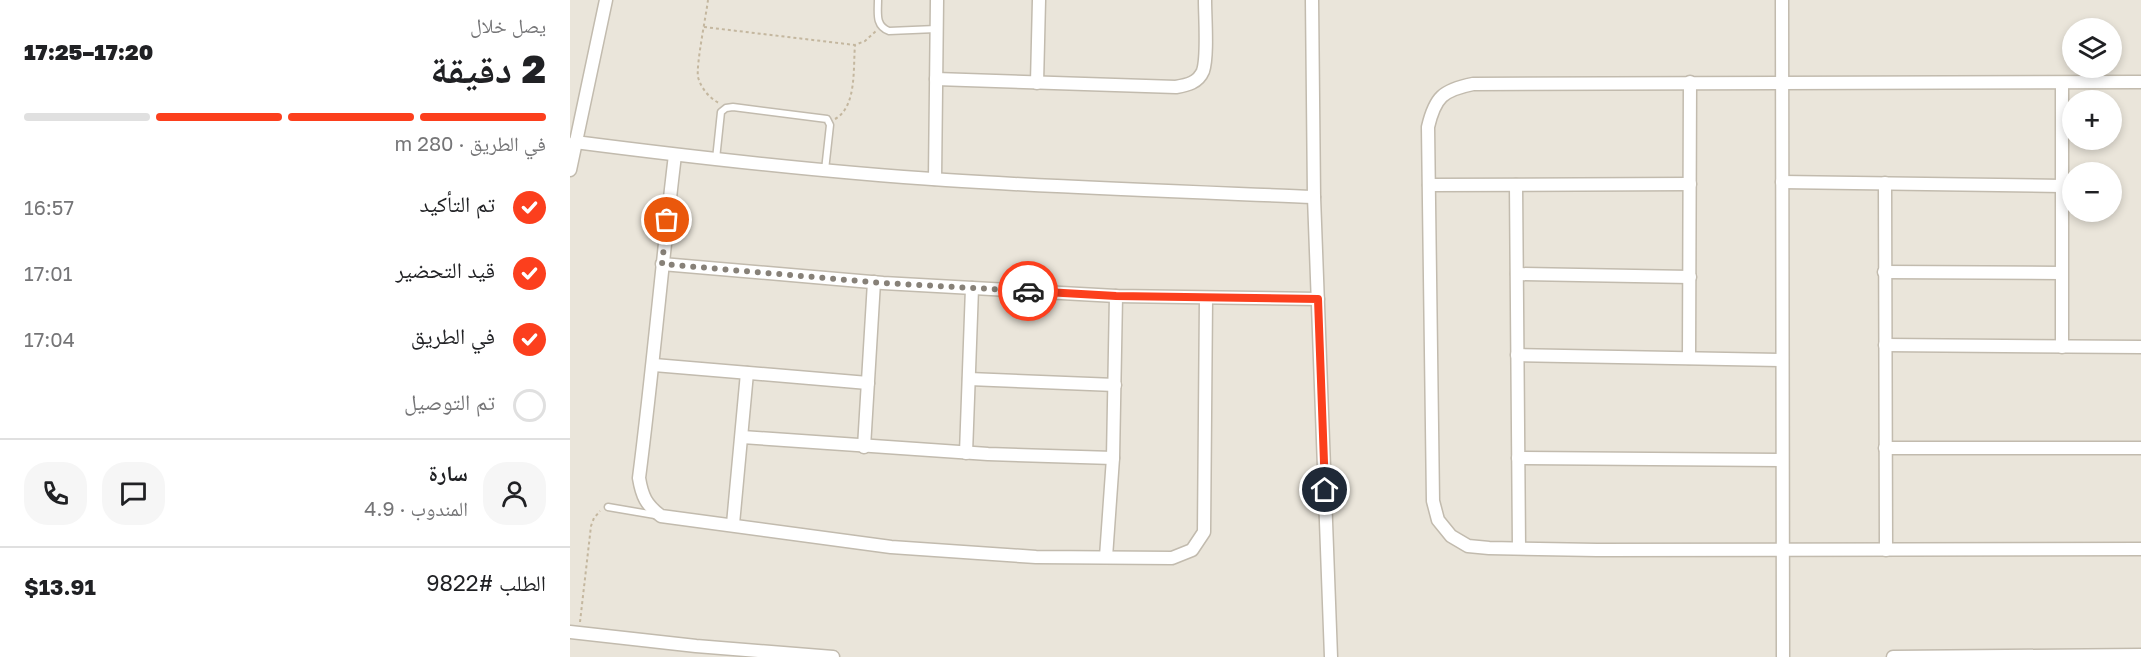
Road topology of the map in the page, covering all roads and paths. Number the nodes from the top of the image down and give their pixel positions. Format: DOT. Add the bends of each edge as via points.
graph roads {
  1 [pos="606,0"];
  2 [pos="708,0"];
  3 [pos="878,0"];
  4 [pos="937,0"];
  5 [pos="1039,0"];
  6 [pos="1205,0"];
  7 [pos="1312,0"];
  8 [pos="1782,0"];
  9 [pos="879,26"];
  10 [pos="704,27"];
  11 [pos="937,29"];
  12 [pos="855,45"];
  13 [pos="936,79"];
  14 [pos="1690,82"];
  15 [pos="1782,82"];
  16 [pos="2062,82"];
  17 [pos="2141,82"];
  18 [pos="1037,83"];
  19 [pos="726,108"];
  20 [pos="830,122"];
  21 [pos="575,142"];
  22 [pos="675,155"];
  23 [pos="716,159"];
  24 [pos="2062,162"];
  25 [pos="570,170"];
  26 [pos="825,170"];
  27 [pos="935,179"];
  28 [pos="1782,182"];
  29 [pos="1885,183"];
  30 [pos="1690,184"];
  31 [pos="1429,185"];
  32 [pos="1516,185"];
  33 [pos="2062,186"];
  34 [pos="1314,196"];
  35 [pos="662,264"];
  36 [pos="1884,272"];
  37 [pos="2061,273"];
  38 [pos="1517,274"];
  39 [pos="1690,277"];
  40 [pos="874,282"];
  41 [pos="972,288"];
  42 [pos="1116,296"];
  43 [pos="1206,298"];
  44 [pos="1318,299"];
  45 [pos="1886,345"];
  46 [pos="2062,347"];
  47 [pos="2141,347"];
  48 [pos="1517,355"];
  49 [pos="1689,358"];
  50 [pos="1782,360"];
  51 [pos="654,365"];
  52 [pos="747,373"];
  53 [pos="969,379"];
  54 [pos="868,383"];
  55 [pos="1114,385"];
  56 [pos="742,437"];
  57 [pos="864,447"];
  58 [pos="1885,448"];
  59 [pos="2141,448"];
  60 [pos="966,453"];
  61 [pos="1113,458"];
  62 [pos="1518,458"];
  63 [pos="1782,460"];
  64 [pos="608,507"];
  65 [pos="661,516"];
  66 [pos="733,524"];
  67 [pos="1519,549"];
  68 [pos="2141,549"];
  69 [pos="1782,550"];
  70 [pos="1886,550"];
  71 [pos="1106,557"];
  72 [pos="574,633"];
  73 [pos="2141,654"];
  74 [pos="833,657"];
  75 [pos="1331,657"];
  76 [pos="1783,657"];
  77 [pos="1893,657"];
  1 -- 21 [label="street"];
  2 -- 10 [label="path"];
  3 -- 9 [label="lane"];
  4 -- 11 [label="street"];
  5 -- 18 [label="street"];
  6 -- 18 [label="street" via="1205,56 1202,72 1192,84 1176,87"];
  7 -- 34 [label="street"];
  8 -- 15 [label="street"];
  9 -- 11 [label="lane" via="889,31"];
  9 -- 12 [label="path" via="865,41"];
  10 -- 12 [label="path"];
  10 -- 19 [label="path" via="698,75 708,95"];
  11 -- 13 [label="street"];
  12 -- 20 [label="path" via="850,101 846,110"];
  13 -- 18 [label="street"];
  13 -- 27 [label="street"];
  14 -- 15 [label="street"];
  14 -- 30 [label="street"];
  14 -- 31 [label="street" via="1455,87 1440,96 1431,110"];
  15 -- 16 [label="street"];
  15 -- 28 [label="street"];
  16 -- 17 [label="street"];
  16 -- 24 [label="street"];
  19 -- 20 [label="lane" via="824,118"];
  19 -- 23 [label="lane" via="721,112"];
  20 -- 26 [label="lane"];
  21 -- 22 [label="street"];
  21 -- 25 [label="street"];
  22 -- 23 [label="street"];
  22 -- 35 [label="street"];
  23 -- 26 [label="street"];
  26 -- 27 [label="street"];
  27 -- 34 [label="street"];
  28 -- 29 [label="street"];
  28 -- 50 [label="street"];
  29 -- 33 [label="street"];
  29 -- 36 [label="street"];
  30 -- 32 [label="street"];
  30 -- 39 [label="street"];
  31 -- 32 [label="street"];
  31 -- 67 [label="street" via="1433,501 1438,520 1451,536 1468,546"];
  32 -- 38 [label="street"];
  33 -- 37 [label="street"];
  34 -- 44 [label="street"];
  35 -- 40 [label="street"];
  35 -- 51 [label="street"];
  36 -- 37 [label="street"];
  36 -- 45 [label="street"];
  37 -- 46 [label="street"];
  38 -- 39 [label="street"];
  38 -- 48 [label="street"];
  39 -- 49 [label="street"];
  40 -- 41 [label="street"];
  40 -- 54 [label="street"];
  41 -- 42 [label="street"];
  41 -- 53 [label="street"];
  42 -- 43 [label="street"];
  42 -- 55 [label="street"];
  43 -- 44 [label="street"];
  43 -- 71 [label="street" via="1204,532 1192,550 1172,558"];
  44 -- 75 [label="street"];
  45 -- 46 [label="street"];
  45 -- 58 [label="street"];
  46 -- 47 [label="street"];
  48 -- 49 [label="street"];
  48 -- 62 [label="street"];
  49 -- 50 [label="street"];
  50 -- 63 [label="street"];
  51 -- 52 [label="street"];
  51 -- 65 [label="street" via="639,478 641,495 649,508"];
  52 -- 54 [label="street"];
  52 -- 56 [label="street"];
  53 -- 55 [label="street"];
  53 -- 60 [label="street"];
  54 -- 57 [label="street"];
  55 -- 61 [label="street"];
  56 -- 57 [label="street"];
  56 -- 66 [label="street"];
  57 -- 60 [label="street"];
  58 -- 59 [label="street"];
  58 -- 70 [label="street"];
  60 -- 61 [label="street"];
  61 -- 71 [label="street"];
  62 -- 63 [label="street"];
  62 -- 67 [label="street"];
  63 -- 69 [label="street"];
  64 -- 65 [label="lane"];
  64 -- 72 [label="path" via="600,511 591,526"];
  65 -- 66 [label="street"];
  66 -- 71 [label="street" via="891,547 1036,557"];
  67 -- 69 [label="street"];
  68 -- 70 [label="street"];
  69 -- 70 [label="street"];
  69 -- 76 [label="street"];
  72 -- 74 [label="street"];
  73 -- 77 [label="street"];
}
